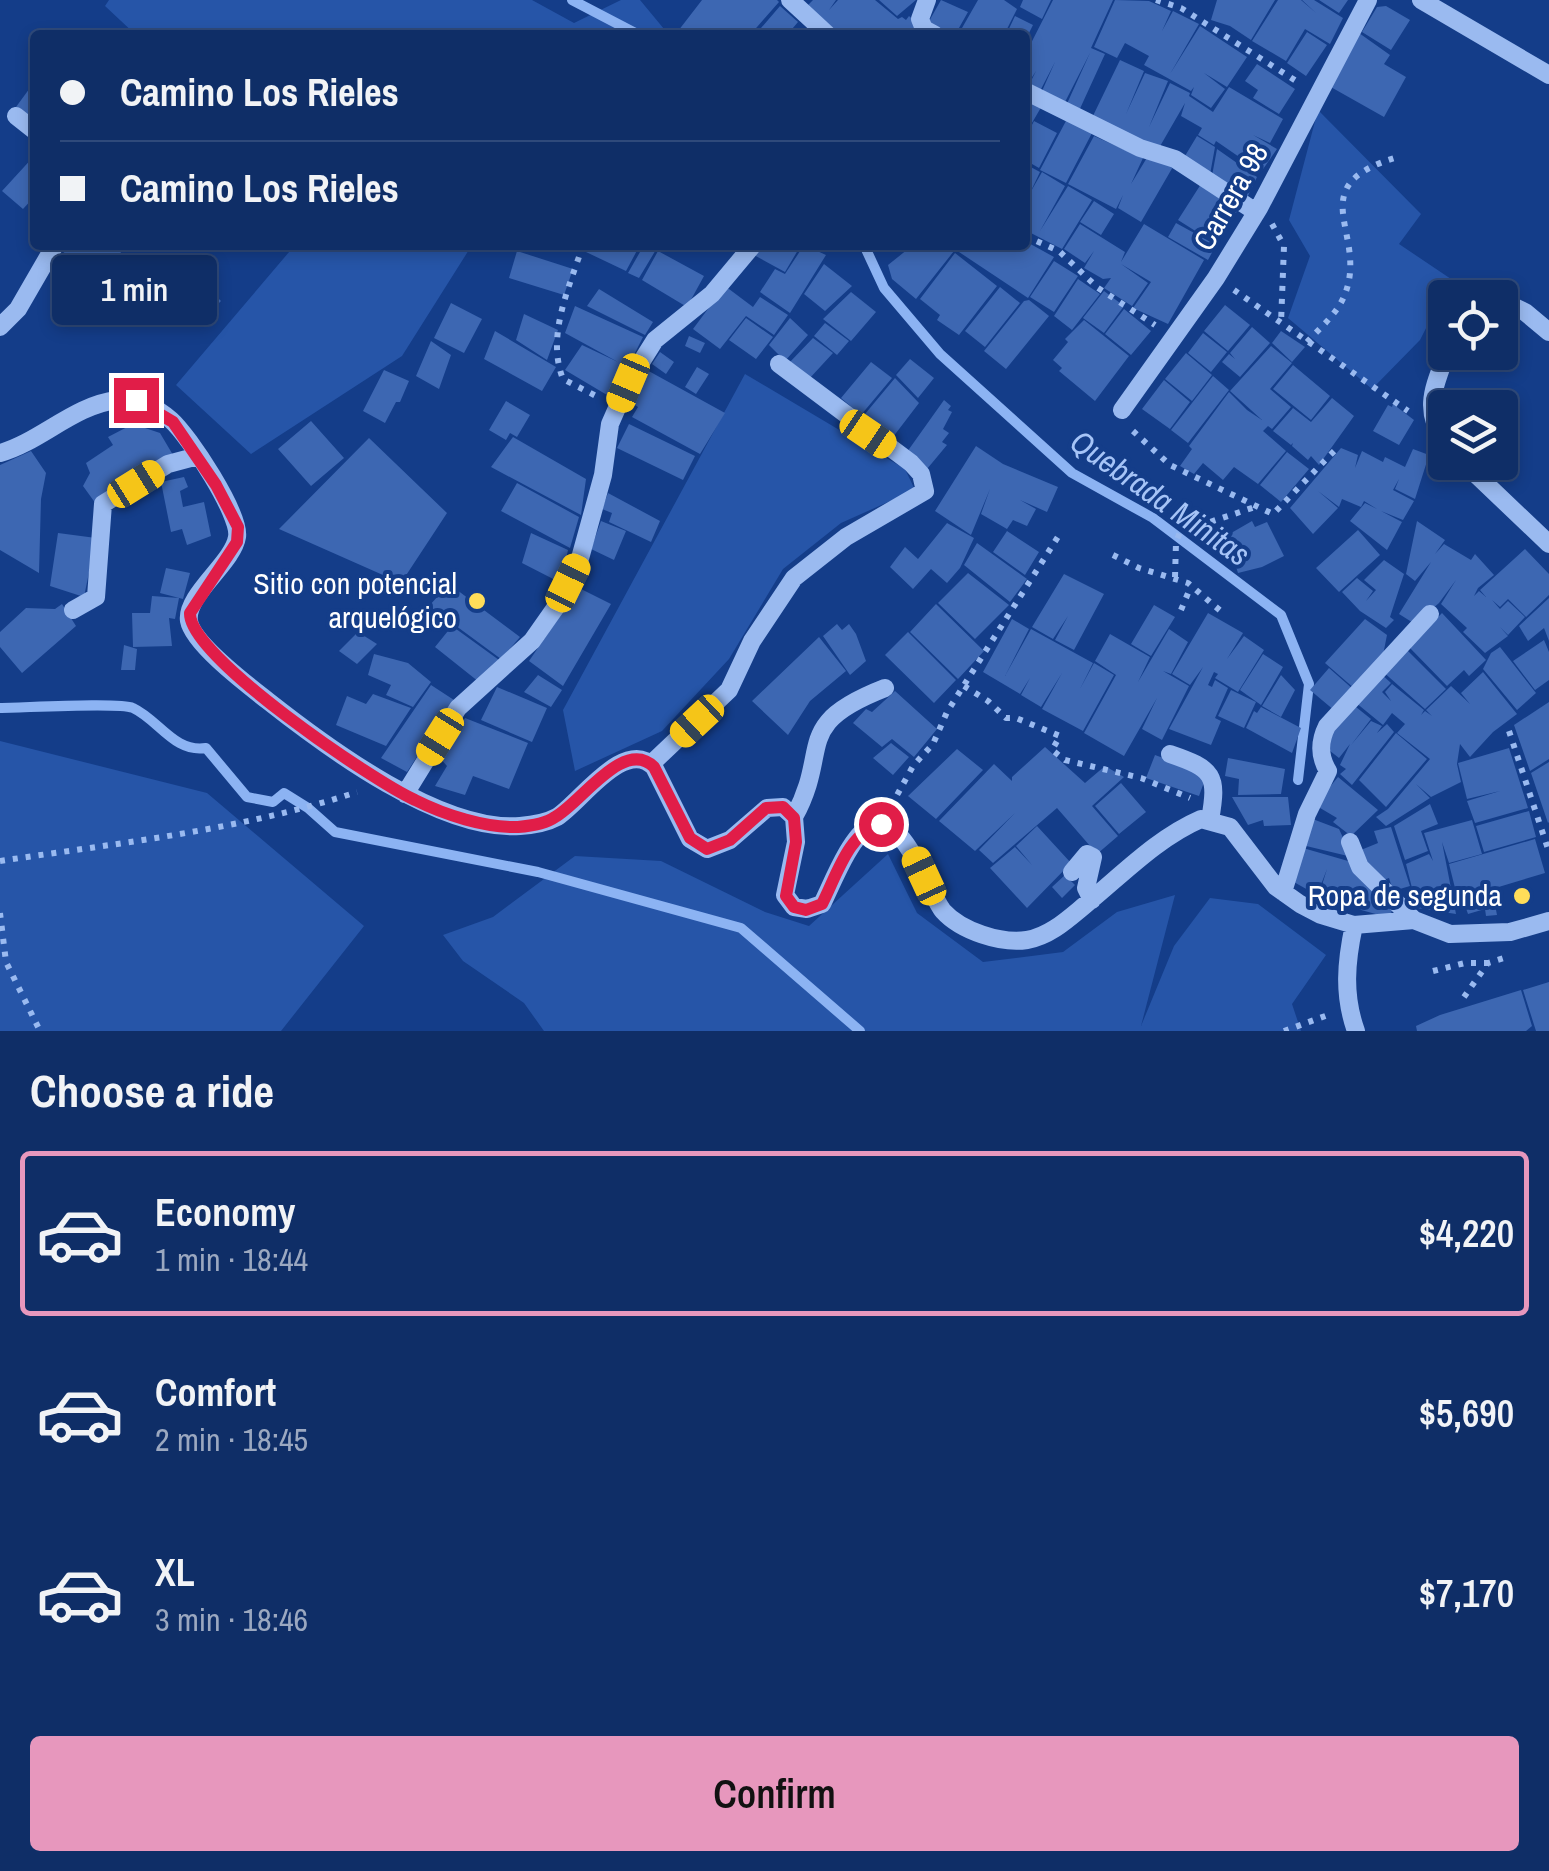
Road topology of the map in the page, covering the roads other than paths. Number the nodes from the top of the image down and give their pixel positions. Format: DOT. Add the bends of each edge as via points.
graph roads {
  1 [pos="790,0"];
  2 [pos="927,0"];
  3 [pos="1368,0"];
  4 [pos="1421,0"];
  5 [pos="823,30"];
  6 [pos="925,30"];
  7 [pos="1549,76"];
  8 [pos="1030,94"];
  9 [pos="16,116"];
  10 [pos="30,128"];
  11 [pos="1257,210"];
  12 [pos="52,250"];
  13 [pos="749,250"];
  14 [pos="1518,311"];
  15 [pos="0,327"];
  16 [pos="1549,332"];
  17 [pos="779,364"];
  18 [pos="1122,410"];
  19 [pos="0,453"];
  20 [pos="198,456"];
  21 [pos="1482,480"];
  22 [pos="1549,544"];
  23 [pos="73,610"];
  24 [pos="1430,614"];
  25 [pos="885,688"];
  26 [pos="1170,754"];
  27 [pos="651,764"];
  28 [pos="404,794"];
  29 [pos="794,818"];
  30 [pos="1210,820"];
  31 [pos="1350,842"];
  32 [pos="1072,872"];
  33 [pos="1283,892"];
  34 [pos="1092,900"];
  35 [pos="1414,920"];
  36 [pos="1549,921"];
  37 [pos="1354,925"];
  38 [pos="1356,1031"];
  1 -- 5 [label="street"];
  2 -- 6 [label="street" via="920,19"];
  3 -- 11 [label="street, Carrera 98"];
  4 -- 7 [label="street"];
  8 -- 11 [label="street" via="1175,159"];
  9 -- 10 [label="street"];
  11 -- 18 [label="street, Carrera 98"];
  12 -- 15 [label="street"];
  13 -- 28 [label="street" via="712,294 654,340 610,424 579,562 558,604 532,641 458,708"];
  14 -- 16 [label="street"];
  17 -- 27 [label="street" via="911,463 925,491 846,537 794,578 729,690"];
  19 -- 20 [label="street" via="95,406 136,400 173,422"];
  20 -- 23 [label="street" via="168,464 103,504 96,597"];
  20 -- 28 [label="street" via="238,527 237,542 190,613 193,631 310,734"];
  21 -- 22 [label="street"];
  24 -- 33 [label="street" via="1327,726 1321,746 1326,781"];
  25 -- 29 [label="street" via="828,719"];
  26 -- 30 [label="street" via="1197,763 1212,778"];
  27 -- 28 [label="street" via="626,760 556,817 517,827 486,826"];
  27 -- 29 [label="street" via="696,845 719,846 766,808 783,807"];
  29 -- 34 [label="street" via="786,896 794,907 822,904 854,842 881,824 914,854 947,915 982,934 1028,940 1056,929"];
  30 -- 33 [label="street" via="1230,826"];
  30 -- 34 [label="street" via="1174,833"];
  31 -- 35 [label="street" via="1360,868"];
  32 -- 34 [label="street" via="1087,854 1093,857 1086,888"];
  33 -- 37 [label="street" via="1320,915"];
  35 -- 36 [label="street" via="1450,934 1510,932"];
  35 -- 37 [label="street"];
  37 -- 38 [label="street" via="1346,962"];
}
